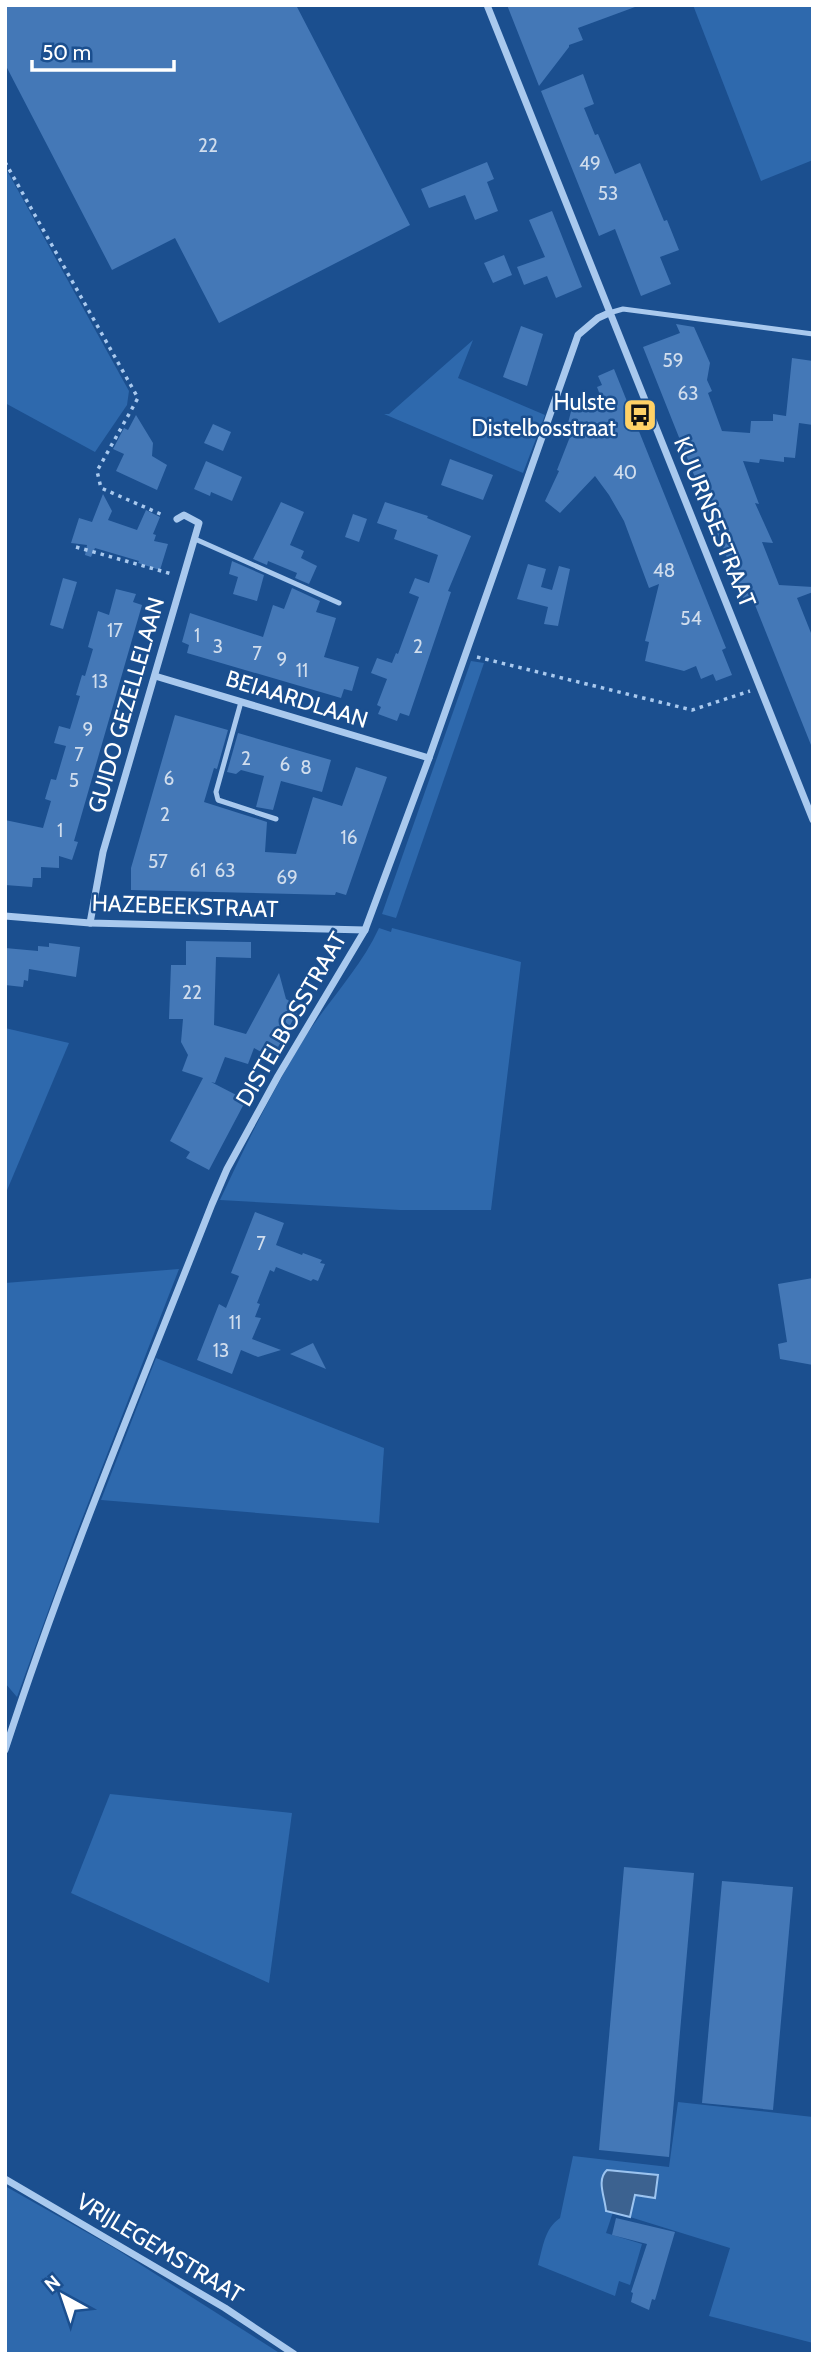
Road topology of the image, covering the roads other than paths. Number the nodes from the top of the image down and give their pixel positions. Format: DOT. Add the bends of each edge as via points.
graph roads {
  1 [pos="487,5"];
  2 [pos="609,313"];
  3 [pos="813,334"];
  4 [pos="177,519"];
  5 [pos="195,538"];
  6 [pos="339,603"];
  7 [pos="155,676"];
  8 [pos="241,702"];
  9 [pos="429,758"];
  10 [pos="276,819"];
  11 [pos="813,820"];
  12 [pos="5,916"];
  13 [pos="90,923"];
  14 [pos="365,930"];
  15 [pos="5,1750"];
  16 [pos="5,2179"];
  17 [pos="294,2354"];
  1 -- 2 [label="street, KUURNSESTRAAT"];
  2 -- 3 [label="lane" via="623,310"];
  2 -- 9 [label="street, DISTELBOSSTRAAT" via="578,335"];
  2 -- 11 [label="street, KUURNSESTRAAT"];
  4 -- 5 [label="street" via="184,515 199,523"];
  5 -- 6 [label="lane"];
  5 -- 7 [label="street, GUIDO GEZELLELAAN"];
  7 -- 8 [label="street, BEIAARDLAAN"];
  7 -- 13 [label="street, GUIDO GEZELLELAAN" via="103,852"];
  8 -- 9 [label="street, BEIAARDLAAN"];
  8 -- 10 [label="lane" via="216,792 218,800"];
  9 -- 14 [label="street, DISTELBOSSTRAAT"];
  12 -- 13 [label="street, HAZEBEEKSTRAAT"];
  13 -- 14 [label="street, HAZEBEEKSTRAAT"];
  14 -- 15 [label="street, DISTELBOSSTRAAT" via="227,1169"];
  16 -- 17 [label="street, VRIJLEGEMSTRAAT" via="225,2308"];
}
